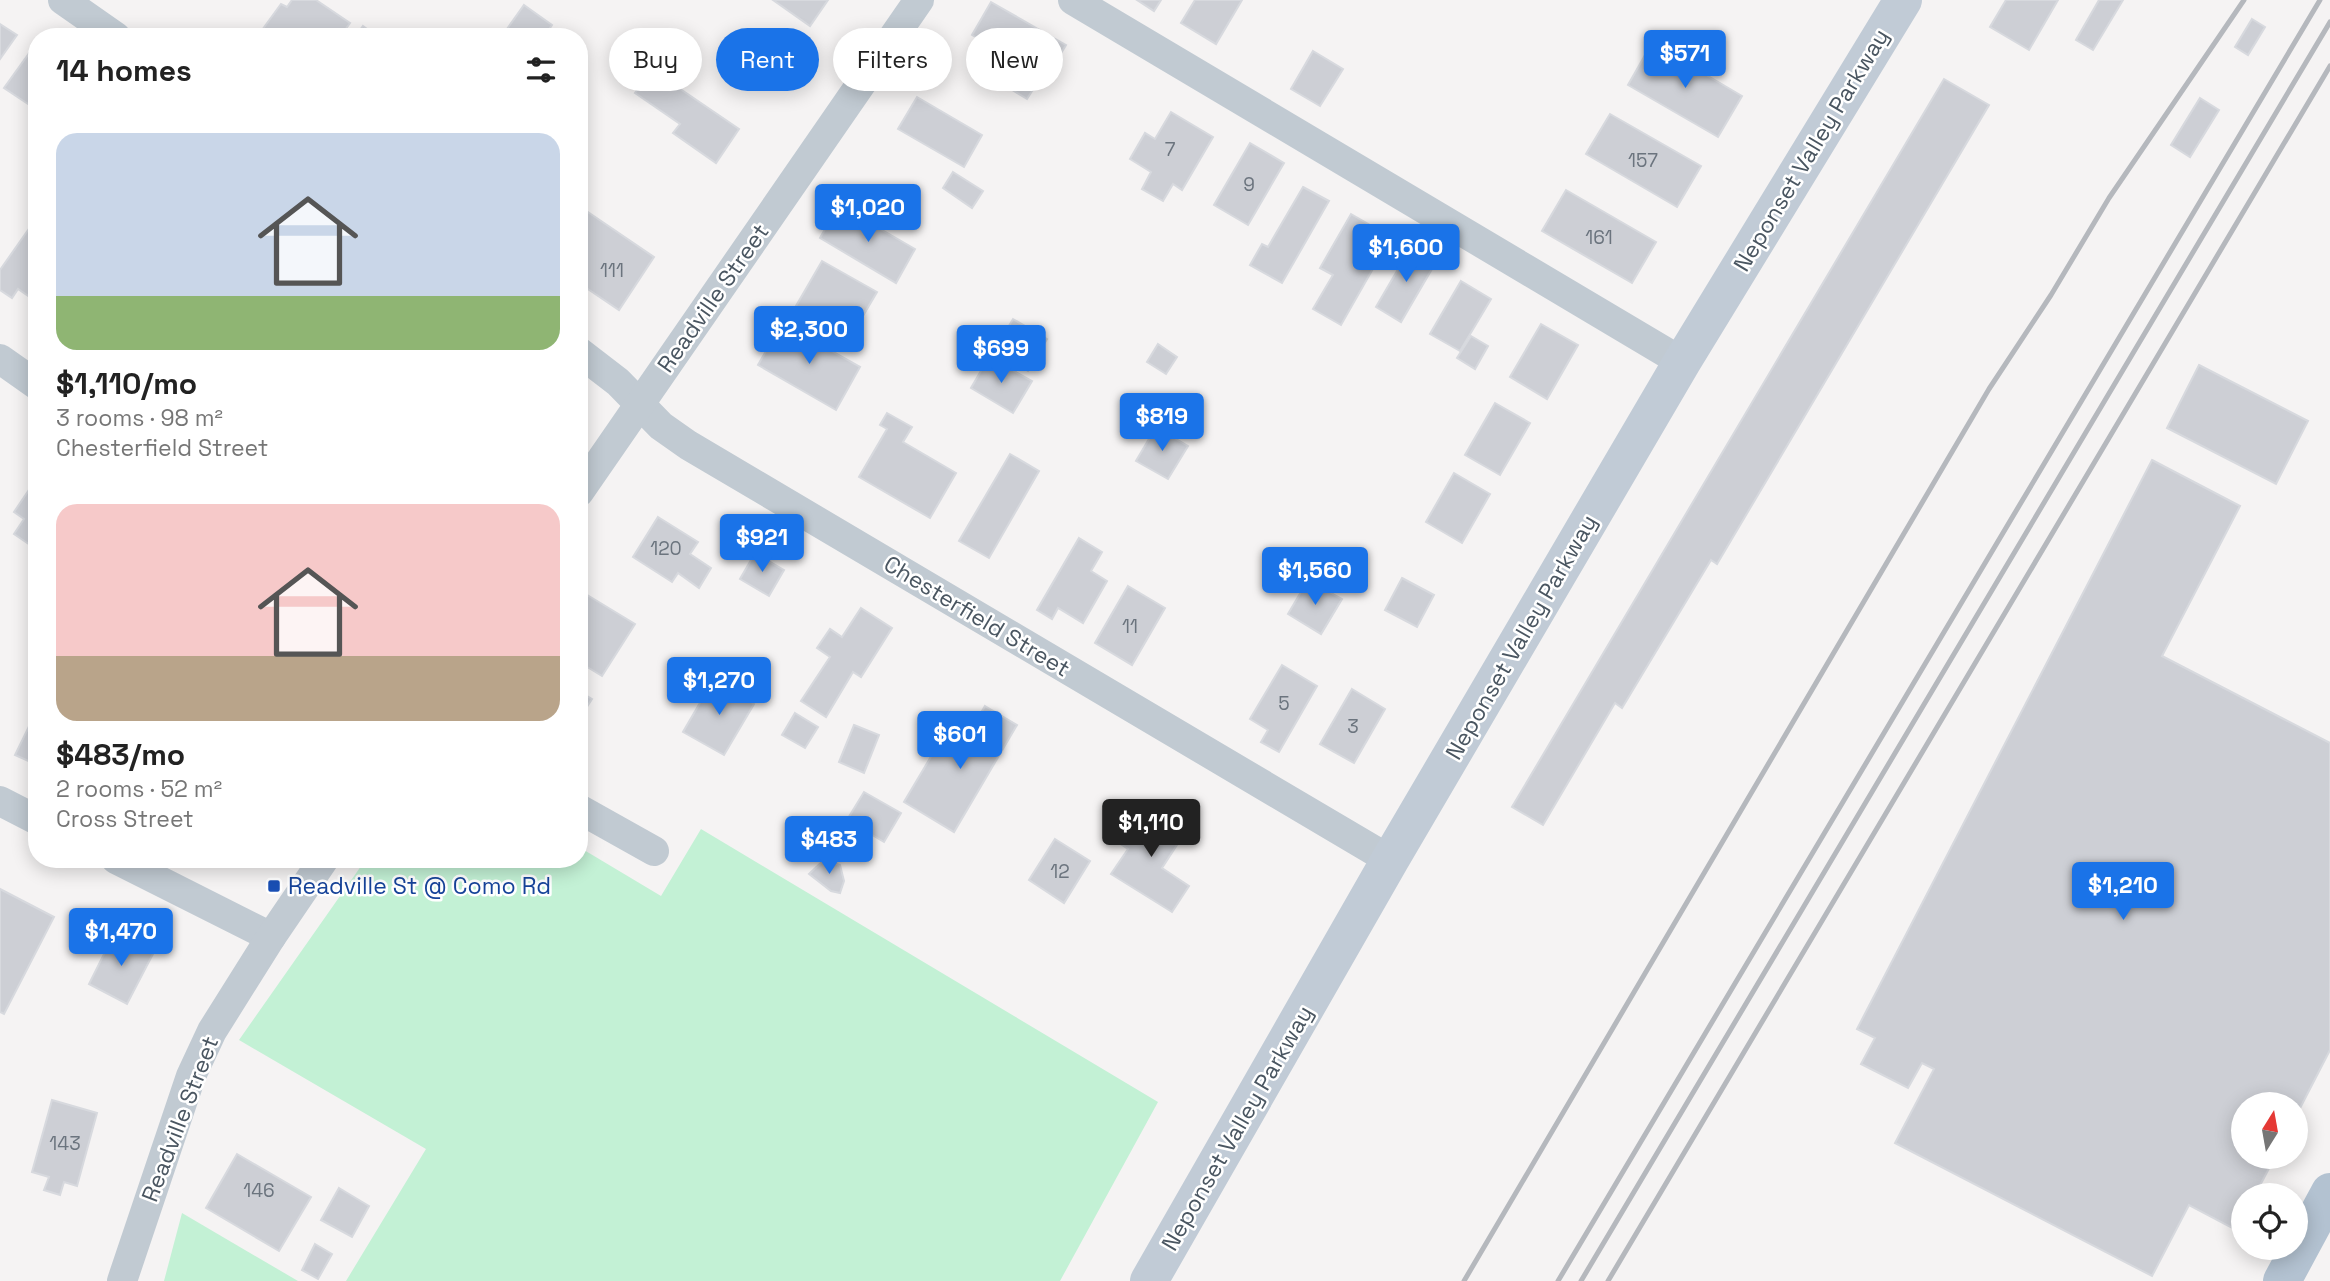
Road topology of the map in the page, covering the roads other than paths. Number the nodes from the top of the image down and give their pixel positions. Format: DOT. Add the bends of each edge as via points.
graph roads {
  1 [pos="64,0"];
  2 [pos="919,0"];
  3 [pos="1073,0"];
  4 [pos="1903,0"];
  5 [pos="103,28"];
  6 [pos="0,359"];
  7 [pos="588,359"];
  8 [pos="1682,362"];
  9 [pos="28,379"];
  10 [pos="639,405"];
  11 [pos="588,479"];
  12 [pos="0,801"];
  13 [pos="588,814"];
  14 [pos="28,815"];
  15 [pos="653,851"];
  16 [pos="1390,860"];
  17 [pos="134,868"];
  18 [pos="318,868"];
  19 [pos="271,937"];
  20 [pos="2330,1192"];
  21 [pos="122,1281"];
  22 [pos="1149,1281"];
  23 [pos="2282,1281"];
  1 -- 5 [label="street"];
  2 -- 10 [label="street, Readville Street"];
  3 -- 8 [label="street"];
  4 -- 8 [label="main road, Neponset Valley Parkway"];
  6 -- 9 [label="street"];
  7 -- 10 [label="street, Chesterfield Street"];
  8 -- 16 [label="main road, Neponset Valley Parkway"];
  10 -- 11 [label="street, Readville Street"];
  10 -- 16 [label="street, Chesterfield Street" via="688,445"];
  12 -- 14 [label="street"];
  13 -- 15 [label="street"];
  16 -- 22 [label="main road, Neponset Valley Parkway"];
  17 -- 19 [label="street"];
  18 -- 19 [label="street, Readville Street"];
  19 -- 21 [label="street, Readville Street" via="212,1031 191,1076"];
  20 -- 23 [label="main road"];
}
